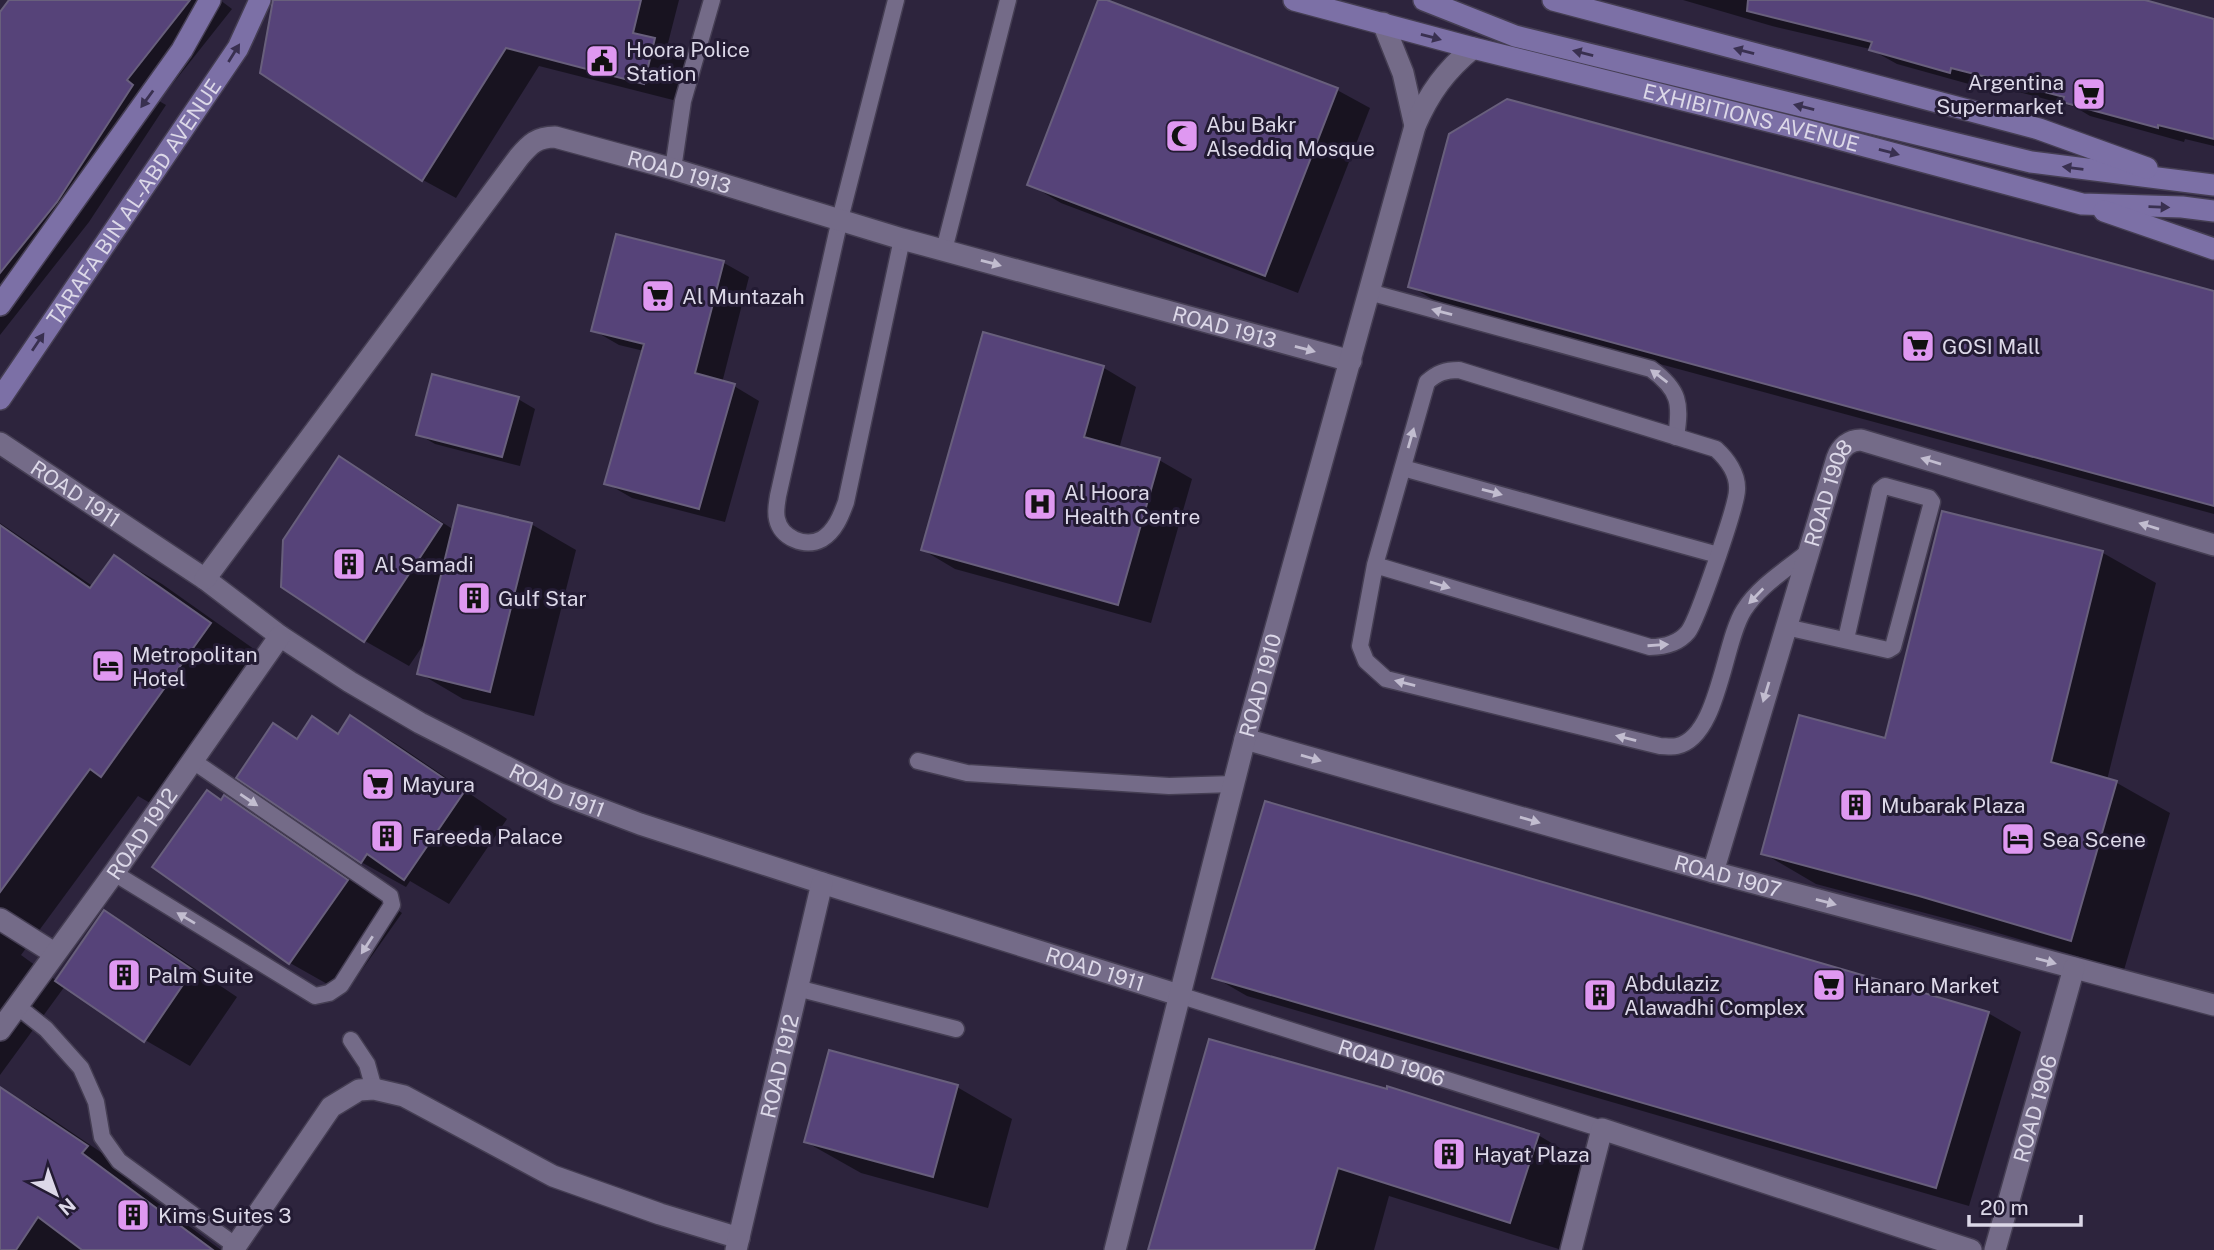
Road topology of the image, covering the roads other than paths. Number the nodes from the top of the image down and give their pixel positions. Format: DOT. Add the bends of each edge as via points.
graph roads {
  1 [pos="210,0"];
  2 [pos="260,0"];
  3 [pos="712,0"];
  4 [pos="896,0"];
  5 [pos="1009,0"];
  6 [pos="1294,0"];
  7 [pos="1424,0"];
  8 [pos="1553,0"];
  9 [pos="1383,23"];
  10 [pos="1473,48"];
  11 [pos="1415,126"];
  12 [pos="673,169"];
  13 [pos="2185,182"];
  14 [pos="2214,185"];
  15 [pos="2082,204"];
  16 [pos="2214,211"];
  17 [pos="840,219"];
  18 [pos="902,239"];
  19 [pos="2214,249"];
  20 [pos="944,250"];
  21 [pos="1369,292"];
  22 [pos="0,305"];
  23 [pos="1351,361"];
  24 [pos="0,399"];
  25 [pos="1676,437"];
  26 [pos="0,443"];
  27 [pos="1402,468"];
  28 [pos="2214,545"];
  29 [pos="1808,552"];
  30 [pos="1718,555"];
  31 [pos="1375,565"];
  32 [pos="205,579"];
  33 [pos="1786,627"];
  34 [pos="280,636"];
  35 [pos="1846,639"];
  36 [pos="1245,739"];
  37 [pos="193,761"];
  38 [pos="918,761"];
  39 [pos="1234,784"];
  40 [pos="1713,872"];
  41 [pos="114,873"];
  42 [pos="822,883"];
  43 [pos="0,919"];
  44 [pos="54,953"];
  45 [pos="2074,968"];
  46 [pos="797,988"];
  47 [pos="1182,996"];
  48 [pos="2214,1005"];
  49 [pos="17,1006"];
  50 [pos="956,1029"];
  51 [pos="0,1030"];
  52 [pos="351,1040"];
  53 [pos="374,1089"];
  54 [pos="1602,1129"];
  55 [pos="737,1244"];
  56 [pos="234,1248"];
  57 [pos="1115,1250"];
  58 [pos="1571,1250"];
  59 [pos="1971,1250"];
  60 [pos="1995,1250"];
  1 -- 22 [label="main road, one-way" via="182,50"];
  24 -- 2 [label="main road, TARAFA BIN AL-ABD AVENUE, one-way" via="238,48"];
  3 -- 12 [label="lane" via="683,101"];
  4 -- 17 [label="lane"];
  5 -- 20 [label="lane"];
  6 -- 9 [label="main road, EXHIBITIONS AVENUE"];
  13 -- 7 [label="main road, EXHIBITIONS AVENUE, one-way" via="2031,162 1515,36"];
  13 -- 8 [label="main road, one-way" via="2039,130"];
  9 -- 10 [label="main road, EXHIBITIONS AVENUE, one-way"];
  9 -- 11 [label="street, ROAD 1910" via="1404,73"];
  10 -- 11 [label="street, ROAD 1910" via="1437,82"];
  10 -- 15 [label="main road, EXHIBITIONS AVENUE, one-way"];
  11 -- 21 [label="street, ROAD 1910"];
  12 -- 17 [label="street, ROAD 1913"];
  12 -- 32 [label="street, ROAD 1913" via="555,137 542,137 530,144"];
  13 -- 14 [label="main road, EXHIBITIONS AVENUE"];
  15 -- 16 [label="main road, EXHIBITIONS AVENUE, one-way"];
  15 -- 19 [label="main road"];
  17 -- 18 [label="street, ROAD 1913"];
  17 -- 18 [label="lane" via="776,510 782,531 801,542 822,539 833,529 846,502"];
  18 -- 20 [label="street, ROAD 1913"];
  20 -- 23 [label="street, ROAD 1913, one-way"];
  21 -- 23 [label="street, ROAD 1910"];
  25 -- 21 [label="lane, one-way" via="1677,397 1667,381 1651,369"];
  23 -- 36 [label="street, ROAD 1910"];
  27 -- 25 [label="lane, one-way" via="1427,382 1447,370"];
  25 -- 30 [label="lane" via="1716,449 1733,470 1737,490"];
  26 -- 32 [label="street, ROAD 1911"];
  27 -- 30 [label="lane, one-way"];
  27 -- 31 [label="lane"];
  28 -- 29 [label="street, ROAD 1908, one-way" via="1854,440 1840,449"];
  29 -- 31 [label="lane, one-way" via="1755,595 1744,610 1734,628 1708,718 1699,732 1678,746 1660,746 1386,679 1366,661 1360,646"];
  29 -- 33 [label="street, ROAD 1908"];
  31 -- 30 [label="lane, one-way" via="1650,647 1665,647 1689,631"];
  32 -- 34 [label="street, ROAD 1911"];
  33 -- 35 [label="lane"];
  33 -- 40 [label="street, ROAD 1908, one-way"];
  34 -- 37 [label="street, ROAD 1912"];
  34 -- 42 [label="street, ROAD 1911" via="420,723 558,793"];
  35 -- 35 [label="lane" via="1880,490 1885,486 1929,498 1893,647 1888,650"];
  36 -- 39 [label="street, ROAD 1910"];
  36 -- 40 [label="street, ROAD 1907, one-way"];
  37 -- 41 [label="street, ROAD 1912"];
  37 -- 41 [label="lane, one-way" via="390,896 392,905 341,985 315,996"];
  38 -- 39 [label="lane" via="967,773 1169,786"];
  39 -- 47 [label="street, ROAD 1910"];
  40 -- 45 [label="street, ROAD 1907, one-way"];
  41 -- 44 [label="street, ROAD 1912"];
  42 -- 46 [label="street, ROAD 1912"];
  42 -- 47 [label="street, ROAD 1911"];
  43 -- 44 [label="street"];
  44 -- 49 [label="street, ROAD 1912"];
  45 -- 48 [label="street, ROAD 1907"];
  45 -- 60 [label="street, ROAD 1906"];
  46 -- 50 [label="lane"];
  46 -- 55 [label="street, ROAD 1912"];
  47 -- 54 [label="lane, ROAD 1906"];
  47 -- 57 [label="street, ROAD 1910"];
  49 -- 51 [label="street, ROAD 1912"];
  49 -- 56 [label="lane" via="46,1029 80,1068 96,1102 102,1137 118,1161"];
  52 -- 53 [label="lane" via="367,1063"];
  53 -- 55 [label="street" via="414,1101 553,1176"];
  53 -- 56 [label="street" via="359,1090 331,1107"];
  54 -- 58 [label="street"];
  54 -- 59 [label="street, ROAD 1906"];
}
